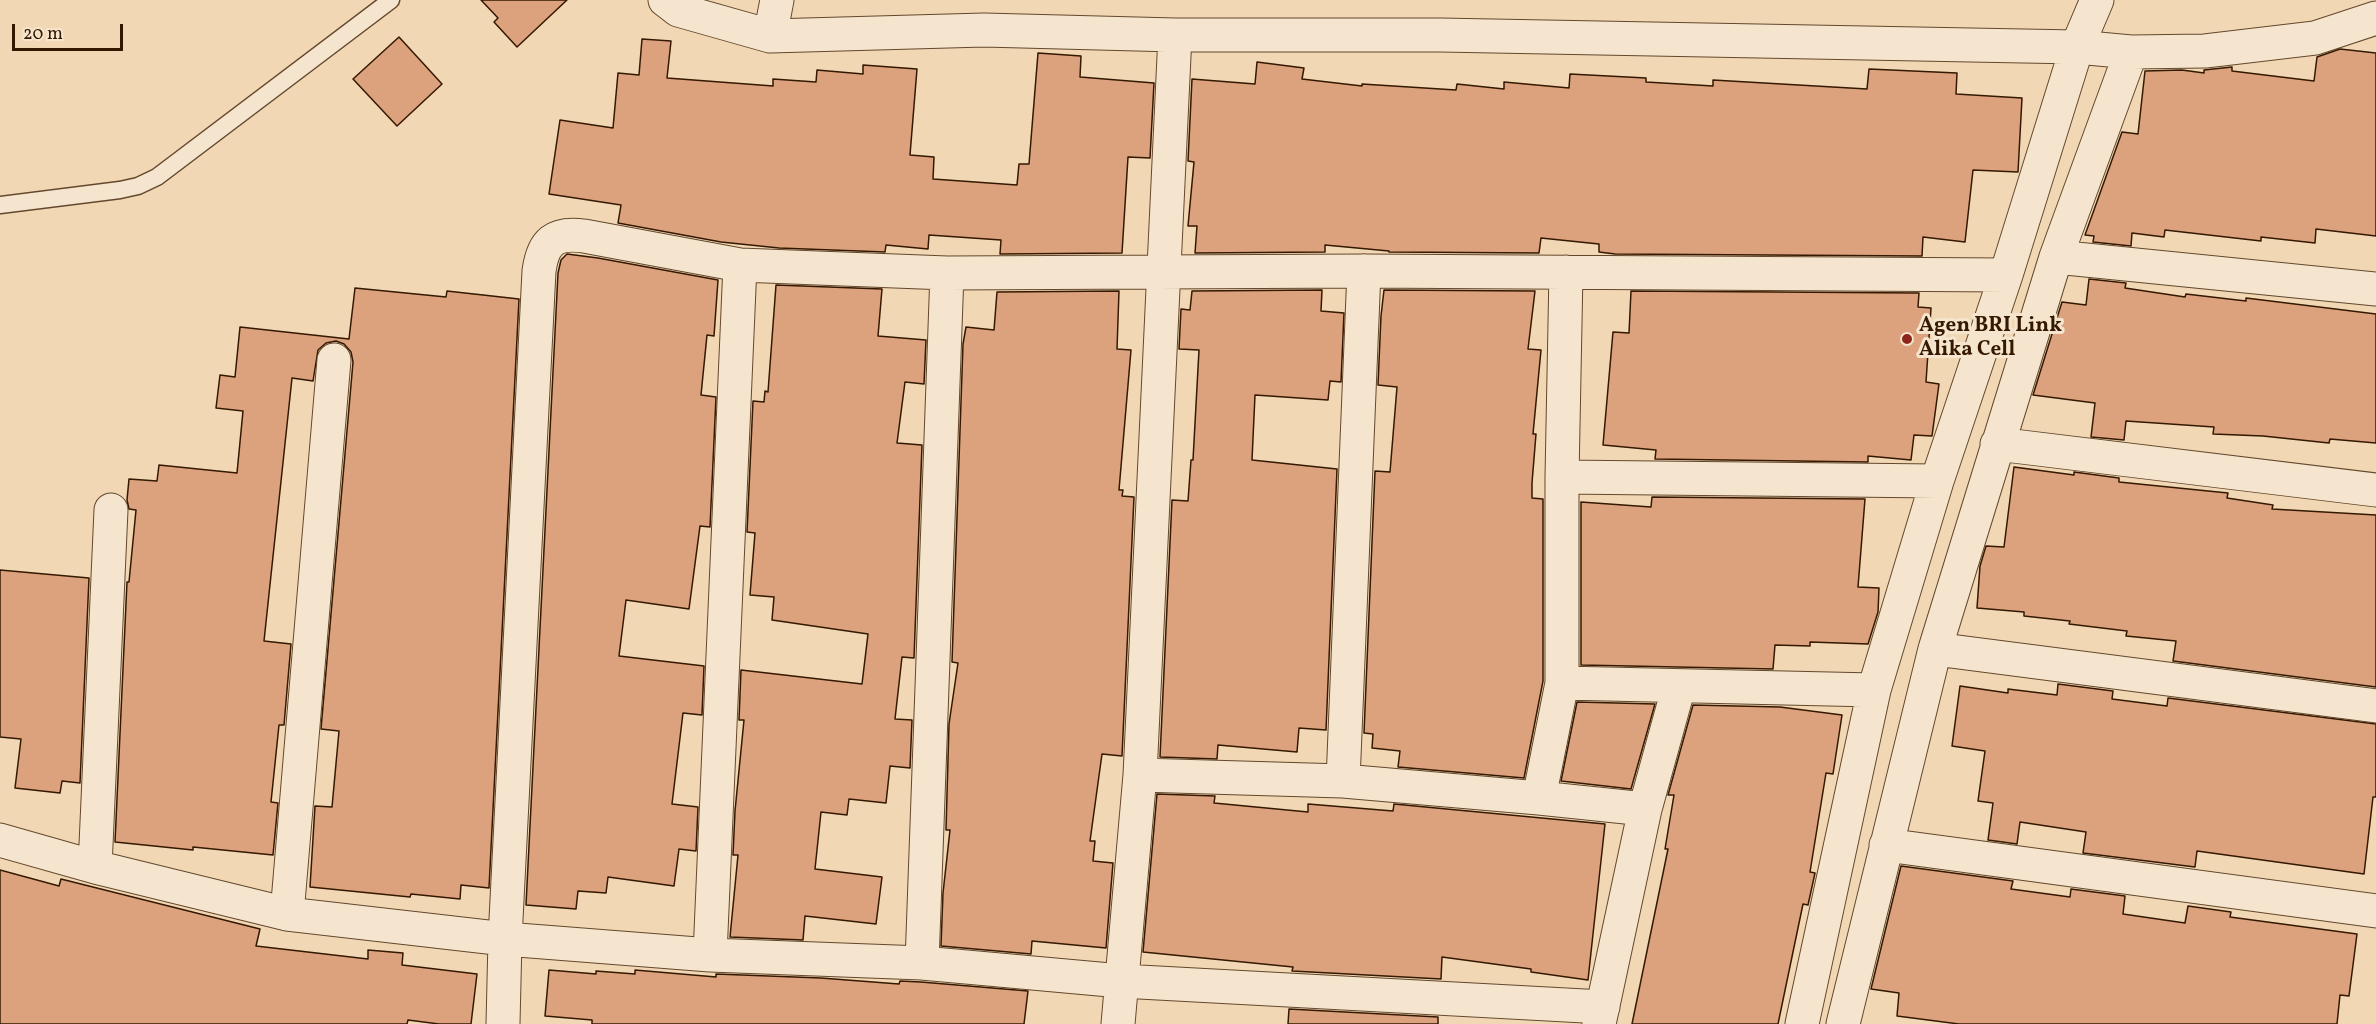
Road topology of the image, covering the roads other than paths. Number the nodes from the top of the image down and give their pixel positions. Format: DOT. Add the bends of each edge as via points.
graph roads {
  1 [pos="391,0"];
  2 [pos="664,0"];
  3 [pos="777,0"];
  4 [pos="2097,0"];
  5 [pos="2376,18"];
  6 [pos="1175,35"];
  7 [pos="770,36"];
  8 [pos="2077,47"];
  9 [pos="2131,52"];
  10 [pos="0,205"];
  11 [pos="2056,257"];
  12 [pos="740,265"];
  13 [pos="1364,271"];
  14 [pos="1566,272"];
  15 [pos="947,273"];
  16 [pos="1164,273"];
  17 [pos="2006,275"];
  18 [pos="2376,289"];
  19 [pos="334,360"];
  20 [pos="1997,444"];
  21 [pos="1562,477"];
  22 [pos="1937,481"];
  23 [pos="2376,490"];
  24 [pos="111,510"];
  25 [pos="1935,649"];
  26 [pos="1562,683"];
  27 [pos="1679,686"];
  28 [pos="1874,690"];
  29 [pos="2376,706"];
  30 [pos="1140,774"];
  31 [pos="1343,781"];
  32 [pos="1539,798"];
  33 [pos="1645,809"];
  34 [pos="0,840"];
  35 [pos="1886,845"];
  36 [pos="94,867"];
  37 [pos="2376,911"];
  38 [pos="287,914"];
  39 [pos="505,939"];
  40 [pos="710,955"];
  41 [pos="922,963"];
  42 [pos="1121,981"];
  43 [pos="1601,1016"];
  44 [pos="503,1024"];
  45 [pos="1118,1024"];
  46 [pos="1802,1024"];
  47 [pos="1843,1024"];
  1 -- 10 [label="lane" via="157,177 120,190"];
  2 -- 7 [label="street" via="678,10"];
  3 -- 7 [label="street"];
  4 -- 8 [label="street"];
  5 -- 9 [label="street" via="2315,38 2205,51"];
  6 -- 7 [label="street" via="984,30"];
  6 -- 8 [label="street" via="1452,35"];
  6 -- 16 [label="street"];
  8 -- 9 [label="street"];
  8 -- 17 [label="street"];
  9 -- 11 [label="street"];
  11 -- 18 [label="street"];
  11 -- 20 [label="street"];
  12 -- 15 [label="street"];
  12 -- 39 [label="street" via="568,234 552,240 541,253"];
  12 -- 40 [label="street"];
  13 -- 14 [label="street"];
  13 -- 16 [label="street"];
  13 -- 31 [label="street"];
  14 -- 17 [label="street"];
  14 -- 21 [label="street"];
  15 -- 16 [label="street"];
  15 -- 41 [label="street"];
  16 -- 30 [label="street"];
  17 -- 22 [label="street"];
  19 -- 38 [label="street"];
  20 -- 23 [label="street"];
  20 -- 25 [label="street"];
  21 -- 22 [label="street"];
  21 -- 26 [label="street"];
  22 -- 28 [label="street"];
  24 -- 36 [label="street"];
  25 -- 29 [label="street"];
  25 -- 35 [label="street"];
  26 -- 27 [label="street"];
  26 -- 32 [label="street"];
  27 -- 28 [label="street"];
  27 -- 33 [label="street"];
  28 -- 46 [label="street"];
  30 -- 31 [label="street"];
  30 -- 42 [label="street"];
  31 -- 32 [label="street"];
  32 -- 33 [label="street"];
  33 -- 43 [label="street"];
  34 -- 36 [label="street"];
  35 -- 37 [label="street"];
  35 -- 47 [label="street"];
  36 -- 38 [label="street"];
  38 -- 39 [label="street"];
  39 -- 40 [label="street"];
  39 -- 44 [label="street"];
  40 -- 41 [label="street"];
  41 -- 42 [label="street"];
  42 -- 43 [label="street"];
  42 -- 45 [label="street"];
}
